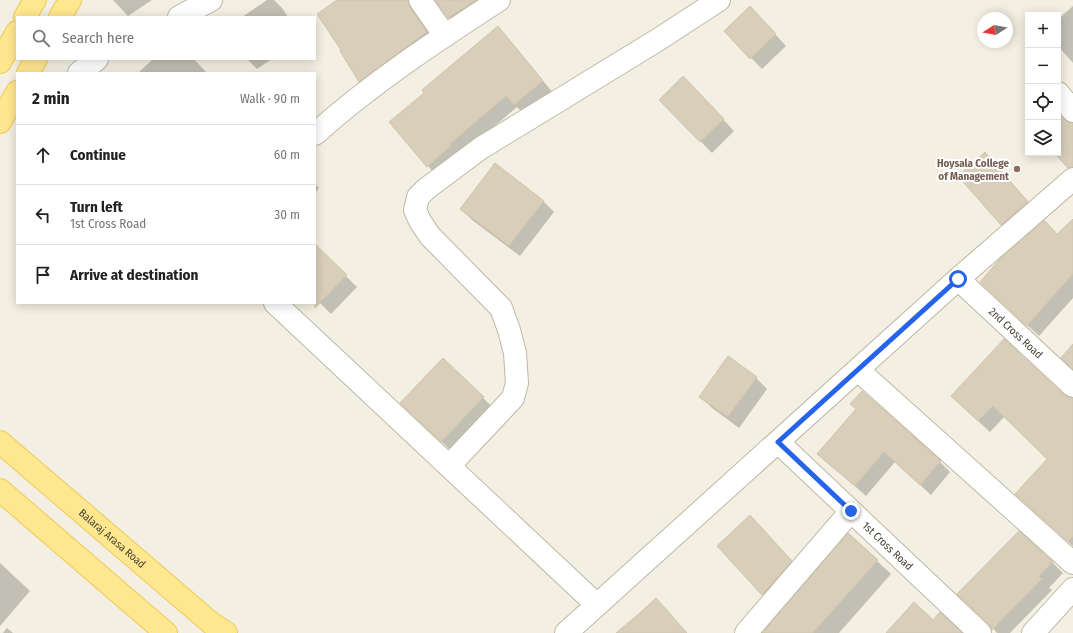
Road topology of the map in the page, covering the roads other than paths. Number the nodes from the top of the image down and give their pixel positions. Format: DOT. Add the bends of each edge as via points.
graph roads {
  1 [pos="35,0"];
  2 [pos="70,0"];
  3 [pos="211,0"];
  4 [pos="420,0"];
  5 [pos="499,0"];
  6 [pos="720,0"];
  7 [pos="26,16"];
  8 [pos="61,16"];
  9 [pos="181,16"];
  10 [pos="16,34"];
  11 [pos="445,36"];
  12 [pos="96,60"];
  13 [pos="0,62"];
  14 [pos="80,72"];
  15 [pos="16,94"];
  16 [pos="1061,97"];
  17 [pos="1073,111"];
  18 [pos="0,122"];
  19 [pos="316,133"];
  20 [pos="1073,179"];
  21 [pos="958,279"];
  22 [pos="277,304"];
  23 [pos="858,370"];
  24 [pos="1073,386"];
  25 [pos="0,442"];
  26 [pos="778,442"];
  27 [pos="449,466"];
  28 [pos="0,490"];
  29 [pos="851,511"];
  30 [pos="1073,562"];
  31 [pos="1073,589"];
  32 [pos="597,605"];
  33 [pos="166,633"];
  34 [pos="226,633"];
  35 [pos="566,633"];
  36 [pos="746,633"];
  37 [pos="980,633"];
  38 [pos="1033,633"];
  1 -- 7 [label="main road"];
  2 -- 8 [label="main road"];
  3 -- 9 [label="street"];
  4 -- 11 [label="street"];
  5 -- 11 [label="street"];
  6 -- 27 [label="street" via="481,148 418,197 415,210 430,236 501,308 515,354 517,383 513,398"];
  10 -- 13 [label="main road"];
  11 -- 19 [label="street" via="345,107"];
  12 -- 14 [label="street"];
  15 -- 18 [label="main road"];
  16 -- 17 [label="street"];
  20 -- 21 [label="street"];
  21 -- 23 [label="street"];
  21 -- 24 [label="street, 2nd Cross Road"];
  22 -- 27 [label="street"];
  23 -- 26 [label="street"];
  23 -- 30 [label="street"];
  25 -- 34 [label="main road, Balaraj Arasa Road" via="211,623"];
  26 -- 29 [label="street, 1st Cross Road"];
  26 -- 32 [label="street"];
  27 -- 32 [label="street"];
  28 -- 33 [label="main road"];
  29 -- 36 [label="street"];
  29 -- 37 [label="street, 1st Cross Road"];
  31 -- 38 [label="street"];
  32 -- 35 [label="street"];
}
